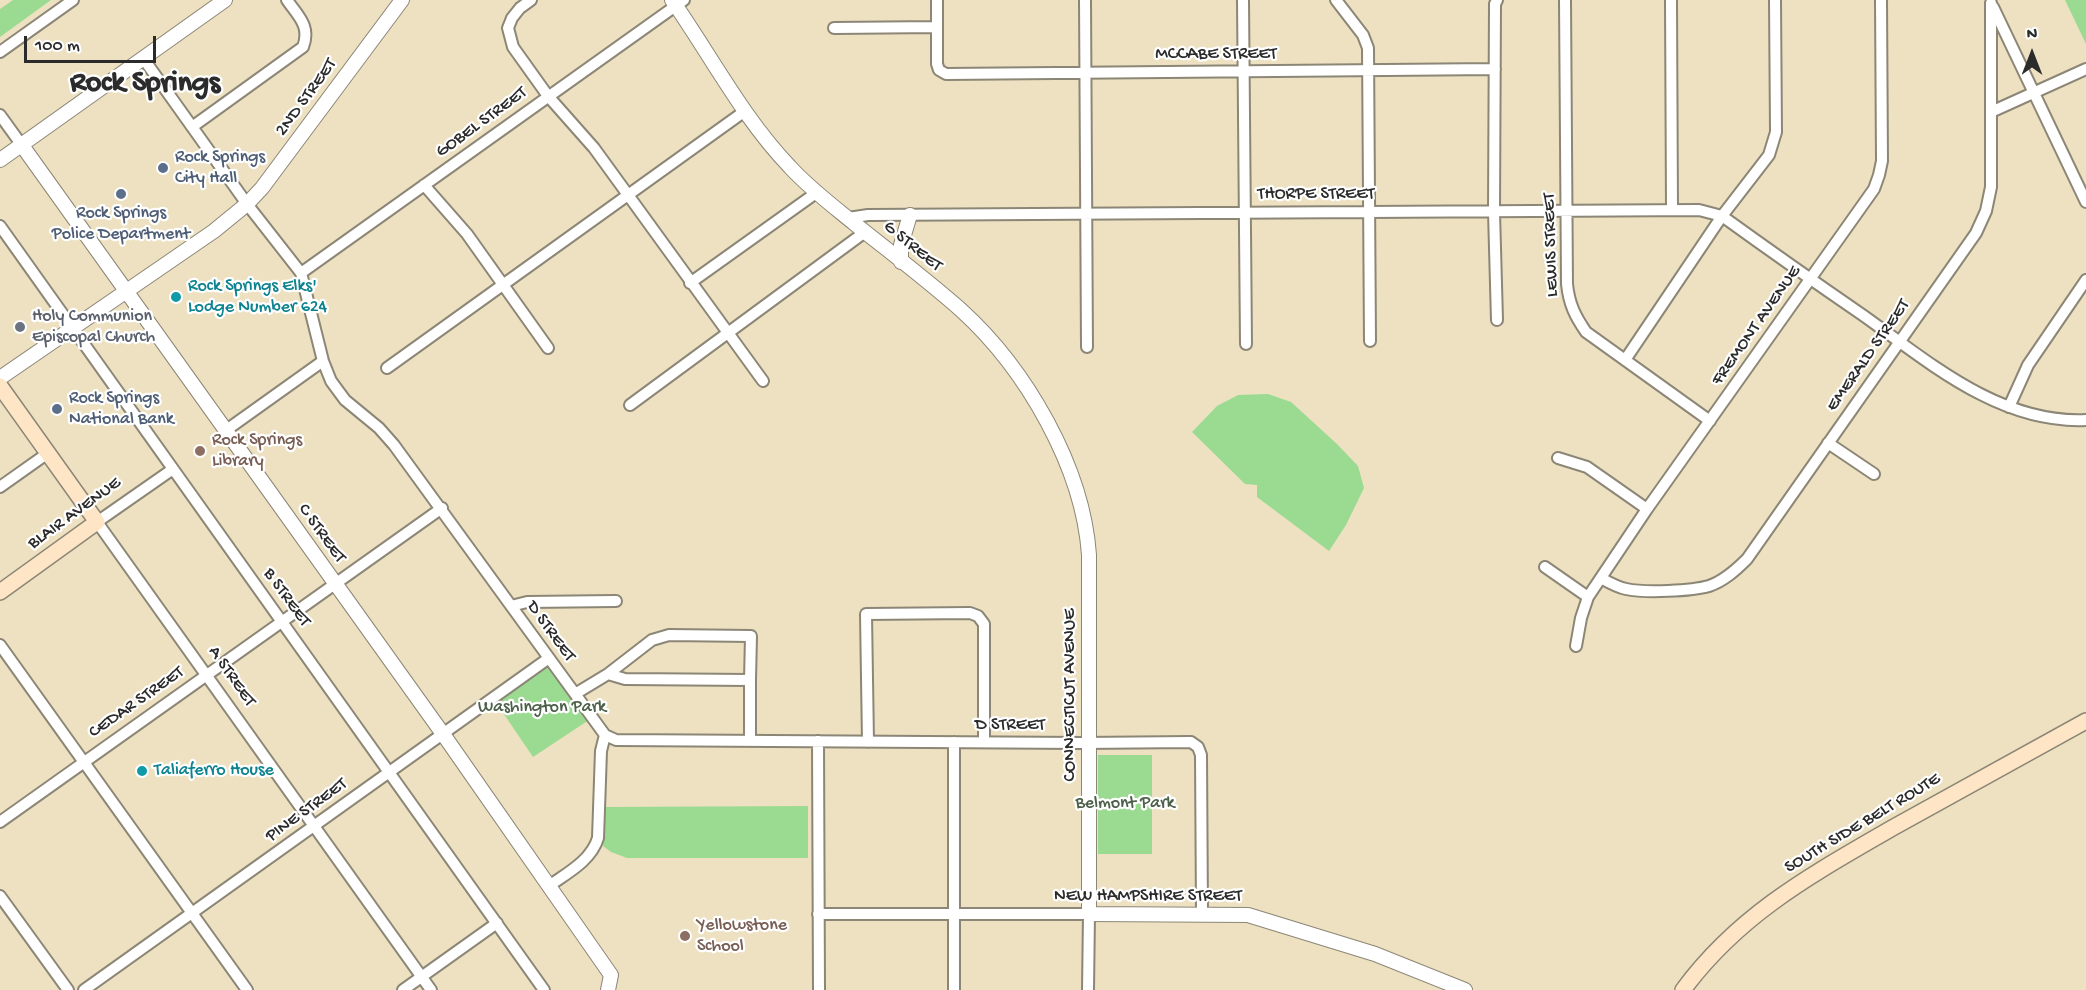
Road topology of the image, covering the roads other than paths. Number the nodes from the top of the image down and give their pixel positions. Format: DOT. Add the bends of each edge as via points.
graph roads {
  1 [pos="73,0"];
  2 [pos="225,0"];
  3 [pos="287,0"];
  4 [pos="402,0"];
  5 [pos="531,0"];
  6 [pos="937,0"];
  7 [pos="1085,0"];
  8 [pos="1243,0"];
  9 [pos="1336,0"];
  10 [pos="1497,0"];
  11 [pos="1565,0"];
  12 [pos="1671,0"];
  13 [pos="1775,0"];
  14 [pos="1881,0"];
  15 [pos="677,2"];
  16 [pos="1990,2"];
  17 [pos="937,27"];
  18 [pos="834,28"];
  19 [pos="0,52"];
  20 [pos="143,58"];
  21 [pos="1495,69"];
  22 [pos="2086,69"];
  23 [pos="1368,71"];
  24 [pos="1244,72"];
  25 [pos="1085,73"];
  26 [pos="2034,93"];
  27 [pos="548,96"];
  28 [pos="746,111"];
  29 [pos="1991,112"];
  30 [pos="0,115"];
  31 [pos="192,127"];
  32 [pos="21,144"];
  33 [pos="0,160"];
  34 [pos="424,185"];
  35 [pos="816,193"];
  36 [pos="628,195"];
  37 [pos="2086,202"];
  38 [pos="247,204"];
  39 [pos="1672,210"];
  40 [pos="1370,211"];
  41 [pos="1567,211"];
  42 [pos="1244,212"];
  43 [pos="1494,212"];
  44 [pos="1086,213"];
  45 [pos="910,215"];
  46 [pos="1722,216"];
  47 [pos="848,218"];
  48 [pos="0,226"];
  49 [pos="865,232"];
  50 [pos="901,262"];
  51 [pos="301,273"];
  52 [pos="1810,279"];
  53 [pos="2086,280"];
  54 [pos="690,283"];
  55 [pos="502,284"];
  56 [pos="126,290"];
  57 [pos="1497,320"];
  58 [pos="73,328"];
  59 [pos="726,332"];
  60 [pos="1370,341"];
  61 [pos="1900,341"];
  62 [pos="1246,344"];
  63 [pos="1087,347"];
  64 [pos="548,348"];
  65 [pos="1625,360"];
  66 [pos="323,361"];
  67 [pos="387,368"];
  68 [pos="0,378"];
  69 [pos="763,381"];
  70 [pos="0,386"];
  71 [pos="630,405"];
  72 [pos="2009,407"];
  73 [pos="2086,420"];
  74 [pos="1710,421"];
  75 [pos="225,431"];
  76 [pos="1828,443"];
  77 [pos="48,453"];
  78 [pos="1558,458"];
  79 [pos="172,469"];
  80 [pos="1874,474"];
  81 [pos="0,487"];
  82 [pos="442,508"];
  83 [pos="1647,508"];
  84 [pos="97,522"];
  85 [pos="1088,544"];
  86 [pos="1545,567"];
  87 [pos="1601,578"];
  88 [pos="334,584"];
  89 [pos="0,592"];
  90 [pos="1588,597"];
  91 [pos="616,601"];
  92 [pos="511,606"];
  93 [pos="282,621"];
  94 [pos="0,645"];
  95 [pos="1576,646"];
  96 [pos="549,658"];
  97 [pos="206,674"];
  98 [pos="608,674"];
  99 [pos="750,680"];
  100 [pos="575,694"];
  101 [pos="2086,721"];
  102 [pos="443,734"];
  103 [pos="605,735"];
  104 [pos="750,741"];
  105 [pos="818,741"];
  106 [pos="868,742"];
  107 [pos="954,742"];
  108 [pos="984,742"];
  109 [pos="1088,742"];
  110 [pos="83,761"];
  111 [pos="389,772"];
  112 [pos="0,822"];
  113 [pos="313,826"];
  114 [pos="549,886"];
  115 [pos="0,896"];
  116 [pos="192,913"];
  117 [pos="818,914"];
  118 [pos="954,914"];
  119 [pos="1089,914"];
  120 [pos="1202,914"];
  121 [pos="497,924"];
  122 [pos="422,977"];
  123 [pos="68,990"];
  124 [pos="84,990"];
  125 [pos="247,990"];
  126 [pos="403,990"];
  127 [pos="431,990"];
  128 [pos="544,990"];
  129 [pos="609,990"];
  130 [pos="819,990"];
  131 [pos="954,990"];
  132 [pos="1088,990"];
  133 [pos="1465,990"];
  134 [pos="1683,990"];
  1 -- 19 [label="street"];
  2 -- 20 [label="street"];
  3 -- 31 [label="street" via="306,27 303,47"];
  4 -- 38 [label="street, 2ND STREET" via="282,163"];
  5 -- 27 [label="street" via="520,8 508,28 513,47"];
  6 -- 17 [label="street"];
  7 -- 25 [label="street"];
  8 -- 24 [label="street"];
  9 -- 23 [label="street" via="1363,35 1368,48"];
  10 -- 21 [label="street"];
  11 -- 41 [label="street, LEWIS STREET"];
  12 -- 39 [label="street"];
  13 -- 46 [label="street" via="1774,144"];
  14 -- 52 [label="street, FREMONT AVENUE" via="1879,175 1874,189"];
  15 -- 27 [label="street, GOBEL STREET"];
  15 -- 28 [label="street, G STREET"];
  16 -- 26 [label="street"];
  16 -- 29 [label="street, EMERALD STREET"];
  17 -- 18 [label="street"];
  17 -- 25 [label="street, MCCABE STREET" via="937,64 946,74"];
  20 -- 31 [label="street, D STREET"];
  20 -- 32 [label="street"];
  21 -- 23 [label="street, MCCABE STREET"];
  21 -- 43 [label="street"];
  22 -- 26 [label="street"];
  23 -- 24 [label="street, MCCABE STREET"];
  23 -- 40 [label="street"];
  24 -- 25 [label="street, MCCABE STREET"];
  24 -- 42 [label="street"];
  25 -- 44 [label="street"];
  26 -- 29 [label="street"];
  26 -- 37 [label="street"];
  27 -- 34 [label="street, GOBEL STREET"];
  27 -- 36 [label="street" via="594,148"];
  28 -- 35 [label="street, G STREET" via="766,141"];
  28 -- 36 [label="street"];
  29 -- 61 [label="street, EMERALD STREET" via="1991,187 1986,211 1976,233"];
  30 -- 32 [label="street, C STREET"];
  31 -- 38 [label="street, D STREET"];
  32 -- 33 [label="street"];
  32 -- 56 [label="street, C STREET"];
  34 -- 51 [label="street, GOBEL STREET"];
  34 -- 55 [label="street"];
  35 -- 47 [label="street, G STREET"];
  35 -- 54 [label="street"];
  36 -- 54 [label="street"];
  36 -- 55 [label="street"];
  38 -- 51 [label="street, D STREET"];
  38 -- 56 [label="street, 2ND STREET"];
  39 -- 41 [label="street, THORPE STREET"];
  39 -- 46 [label="street, THORPE STREET" via="1699,210"];
  40 -- 42 [label="street, THORPE STREET"];
  40 -- 43 [label="street, THORPE STREET"];
  40 -- 60 [label="street"];
  41 -- 43 [label="street, THORPE STREET"];
  41 -- 65 [label="street, LEWIS STREET" via="1569,302 1586,332"];
  42 -- 44 [label="street, THORPE STREET"];
  42 -- 62 [label="street"];
  43 -- 57 [label="street"];
  44 -- 45 [label="street, THORPE STREET"];
  44 -- 63 [label="street"];
  45 -- 47 [label="street, THORPE STREET"];
  45 -- 50 [label="street" via="901,244"];
  46 -- 52 [label="street"];
  46 -- 65 [label="street"];
  47 -- 49 [label="street, G STREET"];
  48 -- 58 [label="street, B STREET"];
  49 -- 50 [label="street, G STREET"];
  49 -- 59 [label="street"];
  50 -- 85 [label="street, G STREET" via="962,311 1017,374 1062,454 1078,493"];
  51 -- 66 [label="street, D STREET"];
  52 -- 61 [label="street"];
  52 -- 74 [label="street, FREMONT AVENUE"];
  53 -- 72 [label="street" via="2028,365"];
  54 -- 59 [label="street"];
  55 -- 64 [label="street"];
  55 -- 67 [label="street"];
  56 -- 58 [label="street, 2ND STREET"];
  56 -- 75 [label="street, C STREET"];
  58 -- 68 [label="street, 2ND STREET"];
  58 -- 79 [label="street, B STREET"];
  59 -- 69 [label="street"];
  59 -- 71 [label="street"];
  61 -- 72 [label="street" via="1973,392"];
  61 -- 76 [label="street, EMERALD STREET"];
  65 -- 74 [label="street, LEWIS STREET"];
  66 -- 75 [label="street"];
  66 -- 82 [label="street, D STREET" via="345,400 379,428"];
  70 -- 77 [label="main road, A STREET"];
  72 -- 73 [label="street" via="2043,417"];
  74 -- 83 [label="street, FREMONT AVENUE"];
  75 -- 88 [label="street, C STREET"];
  76 -- 80 [label="street"];
  76 -- 87 [label="street, EMERALD STREET" via="1747,559 1730,575 1710,585 1686,590 1630,590"];
  77 -- 81 [label="street"];
  77 -- 84 [label="main road, A STREET"];
  78 -- 83 [label="street" via="1587,467"];
  79 -- 84 [label="street, BLAIR AVENUE"];
  79 -- 93 [label="street, B STREET"];
  82 -- 88 [label="street, CEDAR STREET"];
  82 -- 92 [label="street, D STREET"];
  83 -- 87 [label="street, FREMONT AVENUE"];
  84 -- 89 [label="main road, BLAIR AVENUE"];
  84 -- 97 [label="street, A STREET"];
  85 -- 109 [label="street, CONNECTICUT AVENUE"];
  86 -- 90 [label="street"];
  87 -- 90 [label="street, FREMONT AVENUE"];
  88 -- 93 [label="street, CEDAR STREET"];
  88 -- 102 [label="street, C STREET"];
  90 -- 95 [label="street, FREMONT AVENUE"];
  91 -- 92 [label="street" via="526,602"];
  92 -- 96 [label="street, D STREET"];
  93 -- 97 [label="street, CEDAR STREET"];
  93 -- 111 [label="street, B STREET"];
  94 -- 110 [label="street"];
  96 -- 100 [label="street, D STREET"];
  96 -- 102 [label="street, PINE STREET"];
  97 -- 110 [label="street, CEDAR STREET"];
  97 -- 113 [label="street, A STREET"];
  98 -- 99 [label="street" via="625,679"];
  98 -- 99 [label="street" via="652,640 669,635 751,636"];
  98 -- 100 [label="street"];
  99 -- 104 [label="street"];
  100 -- 103 [label="street, D STREET"];
  101 -- 134 [label="main road, SOUTH SIDE BELT ROUTE" via="1851,852 1760,910"];
  102 -- 111 [label="street, PINE STREET"];
  102 -- 114 [label="street, C STREET"];
  103 -- 104 [label="street, D STREET" via="616,740"];
  103 -- 114 [label="street" via="595,849"];
  104 -- 105 [label="street, D STREET"];
  105 -- 106 [label="street, D STREET"];
  105 -- 117 [label="street"];
  106 -- 107 [label="street, D STREET"];
  106 -- 108 [label="street" via="866,614 970,613 984,624"];
  107 -- 108 [label="street, D STREET"];
  107 -- 118 [label="street"];
  108 -- 109 [label="street, D STREET"];
  109 -- 119 [label="street, CONNECTICUT AVENUE"];
  109 -- 120 [label="street, D STREET" via="1191,742 1198,747 1202,755"];
  110 -- 112 [label="street, CEDAR STREET"];
  110 -- 116 [label="street"];
  111 -- 113 [label="street, PINE STREET"];
  111 -- 121 [label="street, B STREET"];
  113 -- 116 [label="street, PINE STREET"];
  113 -- 122 [label="street, A STREET"];
  114 -- 129 [label="street, C STREET" via="611,975"];
  115 -- 123 [label="street"];
  116 -- 124 [label="street, PINE STREET"];
  116 -- 125 [label="street"];
  117 -- 118 [label="street, NEW HAMPSHIRE STREET"];
  117 -- 130 [label="street"];
  118 -- 119 [label="street, NEW HAMPSHIRE STREET"];
  118 -- 131 [label="street"];
  119 -- 120 [label="street, NEW HAMPSHIRE STREET"];
  119 -- 132 [label="street, CONNECTICUT AVENUE"];
  120 -- 133 [label="street, NEW HAMPSHIRE STREET" via="1248,915 1375,954"];
  121 -- 122 [label="street"];
  121 -- 128 [label="street, B STREET"];
  122 -- 126 [label="street"];
  122 -- 127 [label="street, A STREET"];
}
